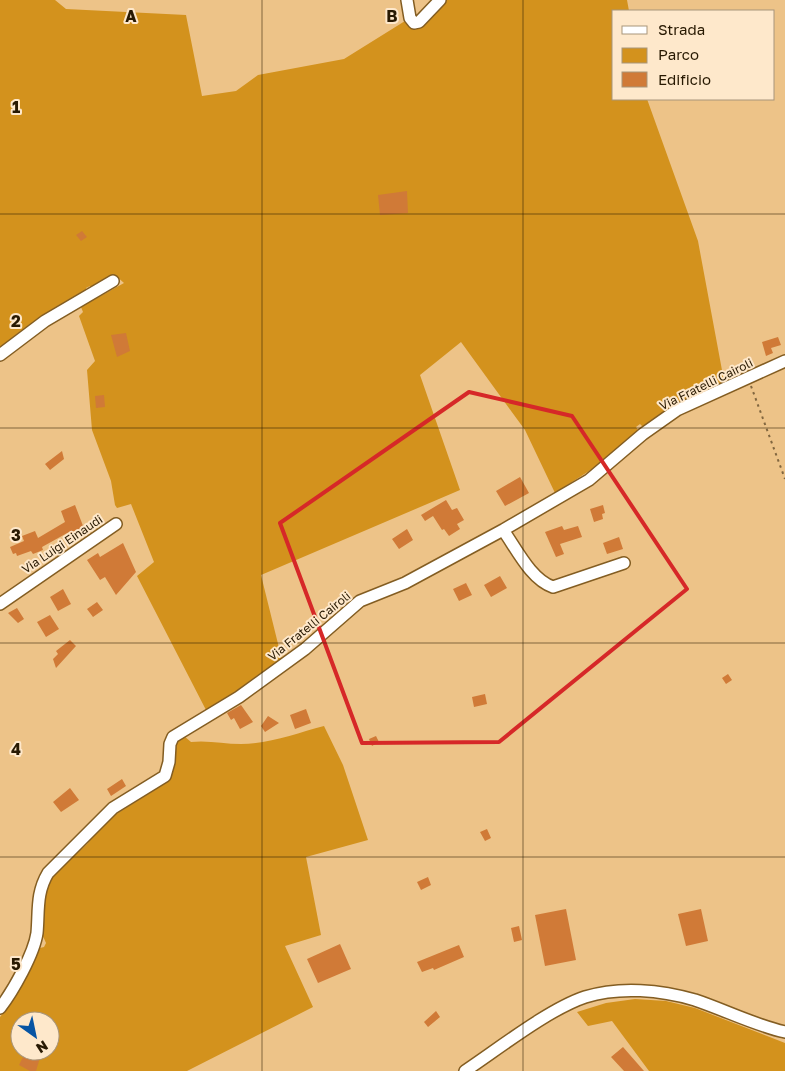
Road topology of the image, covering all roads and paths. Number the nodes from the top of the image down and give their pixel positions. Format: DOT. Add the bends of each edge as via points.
graph roads {
  1 [pos="407,0"];
  2 [pos="440,0"];
  3 [pos="113,281"];
  4 [pos="0,355"];
  5 [pos="785,361"];
  6 [pos="748,379"];
  7 [pos="785,479"];
  8 [pos="116,524"];
  9 [pos="503,530"];
  10 [pos="624,563"];
  11 [pos="0,604"];
  12 [pos="0,1008"];
  13 [pos="785,1032"];
  14 [pos="465,1071"];
  1 -- 2 [label="street" via="414,23 419,22"];
  3 -- 4 [label="street" via="44,321"];
  5 -- 6 [label="street, Via Fratelli Cairoli"];
  6 -- 7 [label="path"];
  6 -- 9 [label="street, Via Fratelli Cairoli" via="677,410 589,480"];
  8 -- 11 [label="street, Via Luigi Einaudi"];
  9 -- 10 [label="street" via="528,566 543,583 552,587"];
  9 -- 12 [label="street, Via Fratelli Cairoli" via="405,583 360,601 305,650 239,697 173,737 164,776 114,808 43,882 38,892 37,934 33,947 10,996"];
  13 -- 14 [label="street" via="658,991 621,992 586,997 557,1011"];
}
